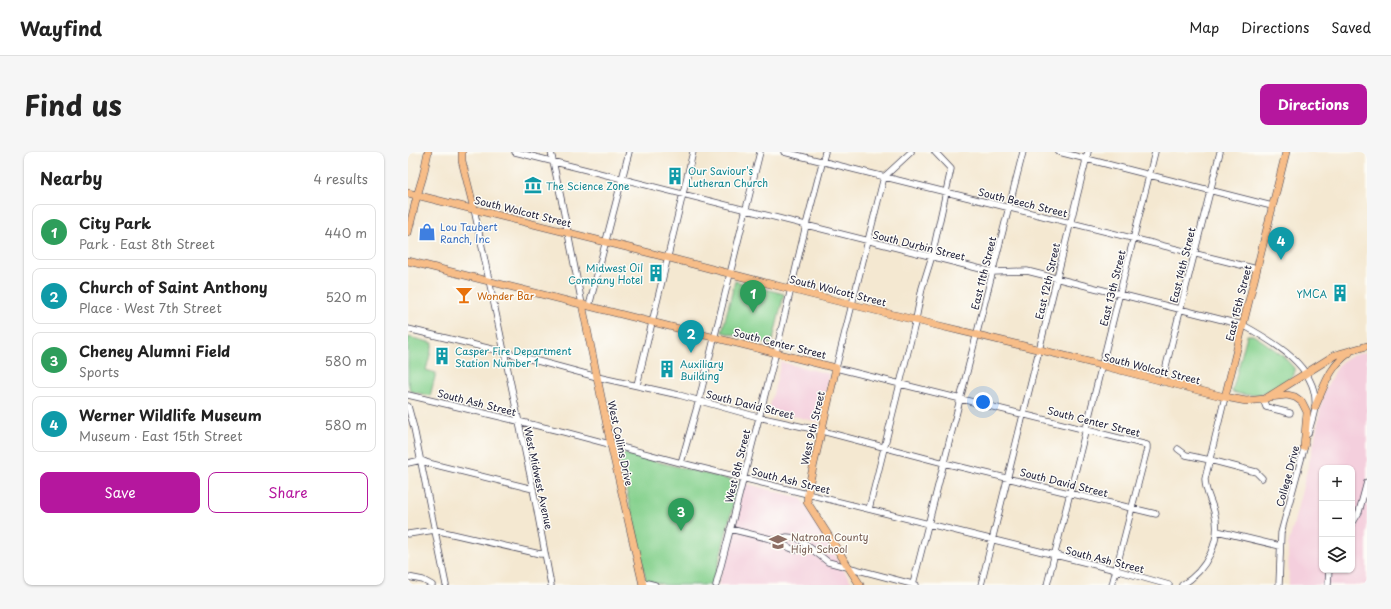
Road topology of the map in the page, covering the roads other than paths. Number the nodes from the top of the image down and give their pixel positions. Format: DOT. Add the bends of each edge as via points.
graph roads {
  1 [pos="428,152"];
  2 [pos="462,152"];
  3 [pos="465,152"];
  4 [pos="515,152"];
  5 [pos="551,152"];
  6 [pos="629,152"];
  7 [pos="693,152"];
  8 [pos="760,152"];
  9 [pos="784,152"];
  10 [pos="825,152"];
  11 [pos="911,152"];
  12 [pos="935,152"];
  13 [pos="1023,152"];
  14 [pos="1059,152"];
  15 [pos="1088,152"];
  16 [pos="1155,152"];
  17 [pos="1220,152"];
  18 [pos="1286,152"];
  19 [pos="1086,159"];
  20 [pos="462,161"];
  21 [pos="553,162"];
  22 [pos="822,162"];
  23 [pos="1149,175"];
  24 [pos="884,177"];
  25 [pos="622,179"];
  26 [pos="1210,190"];
  27 [pos="946,192"];
  28 [pos="408,193"];
  29 [pos="682,195"];
  30 [pos="417,196"];
  31 [pos="1272,206"];
  32 [pos="1008,208"];
  33 [pos="474,209"];
  34 [pos="746,210"];
  35 [pos="1070,223"];
  36 [pos="806,225"];
  37 [pos="567,232"];
  38 [pos="408,233"];
  39 [pos="1133,239"];
  40 [pos="606,242"];
  41 [pos="868,242"];
  42 [pos="1194,254"];
  43 [pos="932,256"];
  44 [pos="668,258"];
  45 [pos="408,261"];
  46 [pos="1257,269"];
  47 [pos="993,272"];
  48 [pos="730,273"];
  49 [pos="1057,278"];
  50 [pos="488,280"];
  51 [pos="790,289"];
  52 [pos="1119,294"];
  53 [pos="582,304"];
  54 [pos="852,304"];
  55 [pos="589,306"];
  56 [pos="1180,309"];
  57 [pos="916,319"];
  58 [pos="652,322"];
  59 [pos="1243,325"];
  60 [pos="408,329"];
  61 [pos="976,336"];
  62 [pos="714,337"];
  63 [pos="1367,346"];
  64 [pos="1355,348"];
  65 [pos="1040,350"];
  66 [pos="504,352"];
  67 [pos="776,352"];
  68 [pos="1101,366"];
  69 [pos="836,368"];
  70 [pos="1305,374"];
  71 [pos="596,377"];
  72 [pos="1162,382"];
  73 [pos="900,383"];
  74 [pos="637,385"];
  75 [pos="408,395"];
  76 [pos="1225,397"];
  77 [pos="1265,398"];
  78 [pos="960,399"];
  79 [pos="699,400"];
  80 [pos="408,406"];
  81 [pos="1315,407"];
  82 [pos="1290,413"];
  83 [pos="1023,414"];
  84 [pos="758,417"];
  85 [pos="518,421"];
  86 [pos="1086,429"];
  87 [pos="822,431"];
  88 [pos="611,445"];
  89 [pos="884,447"];
  90 [pos="1304,447"];
  91 [pos="1178,449"];
  92 [pos="421,460"];
  93 [pos="1210,460"];
  94 [pos="408,463"];
  95 [pos="681,463"];
  96 [pos="944,463"];
  97 [pos="743,478"];
  98 [pos="1008,478"];
  99 [pos="1262,478"];
  100 [pos="1367,482"];
  101 [pos="533,489"];
  102 [pos="1070,493"];
  103 [pos="807,494"];
  104 [pos="1132,508"];
  105 [pos="869,509"];
  106 [pos="1156,514"];
  107 [pos="1355,519"];
  108 [pos="928,524"];
  109 [pos="730,529"];
  110 [pos="435,530"];
  111 [pos="1217,530"];
  112 [pos="408,534"];
  113 [pos="992,539"];
  114 [pos="775,540"];
  115 [pos="1280,546"];
  116 [pos="813,549"];
  117 [pos="545,553"];
  118 [pos="1054,556"];
  119 [pos="849,568"];
  120 [pos="1116,570"];
  121 [pos="1329,573"];
  122 [pos="408,576"];
  123 [pos="643,583"];
  124 [pos="432,585"];
  125 [pos="446,585"];
  126 [pos="551,585"];
  127 [pos="655,585"];
  128 [pos="716,585"];
  129 [pos="860,585"];
  130 [pos="915,585"];
  131 [pos="981,585"];
  132 [pos="1047,585"];
  133 [pos="1112,585"];
  134 [pos="1169,585"];
  135 [pos="1182,585"];
  136 [pos="1279,585"];
  137 [pos="1328,585"];
  1 -- 30 [label="main road"];
  2 -- 20 [label="main road"];
  3 -- 20 [label="main road"];
  4 -- 21 [label="street, South Durbin Street"];
  5 -- 21 [label="street"];
  6 -- 25 [label="street"];
  7 -- 29 [label="street"];
  8 -- 34 [label="street"];
  9 -- 22 [label="street, South Beech Street"];
  10 -- 22 [label="street, West 8th Street"];
  11 -- 24 [label="street"];
  12 -- 27 [label="street" via="951,170"];
  13 -- 32 [label="street, East 11th Street"];
  14 -- 19 [label="street"];
  15 -- 19 [label="street, East 12th Street"];
  16 -- 23 [label="street, East 13th Street"];
  17 -- 26 [label="street, East 14th Street"];
  18 -- 31 [label="main road, East 15th Street"];
  19 -- 23 [label="street"];
  19 -- 35 [label="street, East 12th Street"];
  20 -- 33 [label="main road"];
  21 -- 25 [label="street, South Durbin Street"];
  21 -- 37 [label="street"];
  22 -- 24 [label="street, South Beech Street"];
  22 -- 36 [label="street, West 8th Street"];
  23 -- 26 [label="street"];
  23 -- 39 [label="street, East 13th Street"];
  24 -- 27 [label="street, South Beech Street"];
  24 -- 41 [label="street"];
  25 -- 29 [label="street, South Durbin Street"];
  25 -- 40 [label="street"];
  26 -- 31 [label="street"];
  26 -- 42 [label="street, East 14th Street"];
  27 -- 32 [label="street, South Beech Street"];
  27 -- 43 [label="street"];
  28 -- 30 [label="main road, South Wolcott Street"];
  29 -- 34 [label="street, South Durbin Street"];
  29 -- 44 [label="street"];
  30 -- 33 [label="main road, South Wolcott Street"];
  30 -- 38 [label="main road"];
  31 -- 46 [label="main road, East 15th Street"];
  32 -- 35 [label="street, South Beech Street"];
  32 -- 47 [label="street, East 11th Street"];
  33 -- 37 [label="main road, South Wolcott Street"];
  33 -- 50 [label="street, West Midwest Avenue"];
  34 -- 36 [label="street, South Durbin Street"];
  34 -- 48 [label="street"];
  35 -- 39 [label="street, South Beech Street"];
  35 -- 49 [label="street, East 12th Street"];
  36 -- 41 [label="street, South Durbin Street"];
  36 -- 51 [label="street, West 8th Street"];
  37 -- 40 [label="main road, South Wolcott Street"];
  37 -- 53 [label="street"];
  39 -- 42 [label="street, South Beech Street"];
  39 -- 52 [label="street, East 13th Street"];
  40 -- 44 [label="main road, South Wolcott Street"];
  40 -- 55 [label="street"];
  41 -- 43 [label="street, South Durbin Street"];
  41 -- 54 [label="street"];
  42 -- 46 [label="street, South Beech Street"];
  42 -- 56 [label="street, East 14th Street"];
  43 -- 47 [label="street, South Durbin Street"];
  43 -- 57 [label="street"];
  44 -- 48 [label="main road, South Wolcott Street"];
  44 -- 58 [label="street"];
  45 -- 50 [label="main road, South Center Street"];
  46 -- 59 [label="main road, East 15th Street"];
  47 -- 49 [label="street, South Durbin Street" via="1027,271"];
  47 -- 61 [label="street, East 11th Street"];
  48 -- 51 [label="main road, South Wolcott Street"];
  48 -- 62 [label="street"];
  49 -- 52 [label="street, South Durbin Street"];
  49 -- 65 [label="street, East 12th Street"];
  50 -- 53 [label="main road, South Center Street"];
  50 -- 66 [label="street, West Midwest Avenue"];
  51 -- 54 [label="main road, South Wolcott Street"];
  51 -- 67 [label="street, West 8th Street"];
  52 -- 56 [label="street, South Durbin Street"];
  52 -- 68 [label="street, East 13th Street"];
  53 -- 55 [label="main road, South Center Street"];
  53 -- 71 [label="main road, West Collins Drive"];
  54 -- 57 [label="main road, South Wolcott Street"];
  54 -- 69 [label="street"];
  55 -- 58 [label="main road, South Center Street"];
  56 -- 59 [label="street, South Durbin Street"];
  56 -- 72 [label="street, East 14th Street"];
  57 -- 61 [label="main road, South Wolcott Street"];
  57 -- 73 [label="street"];
  58 -- 62 [label="main road, South Center Street"];
  58 -- 74 [label="street"];
  59 -- 70 [label="street, South Durbin Street" via="1289,354"];
  59 -- 76 [label="main road, East 15th Street"];
  60 -- 66 [label="street, South David Street"];
  61 -- 65 [label="main road, South Wolcott Street"];
  61 -- 78 [label="street, East 11th Street"];
  62 -- 67 [label="main road, South Center Street"];
  62 -- 79 [label="street"];
  63 -- 64 [label="main road, South Wolcott Street"];
  64 -- 70 [label="main road, South Wolcott Street" via="1335,355"];
  64 -- 81 [label="main road" via="1332,369"];
  65 -- 68 [label="main road, South Wolcott Street"];
  65 -- 83 [label="street, East 12th Street"];
  66 -- 71 [label="street, South David Street"];
  66 -- 85 [label="street, West Midwest Avenue"];
  67 -- 69 [label="main road, South Center Street"];
  67 -- 84 [label="street, West 8th Street"];
  68 -- 72 [label="main road, South Wolcott Street"];
  68 -- 86 [label="street, East 13th Street"];
  69 -- 73 [label="street, South Center Street"];
  69 -- 87 [label="main road, West 9th Street"];
  70 -- 77 [label="main road, South Wolcott Street"];
  70 -- 81 [label="street, College Drive" via="1311,385"];
  71 -- 74 [label="street, South David Street"];
  71 -- 88 [label="main road, West Collins Drive"];
  72 -- 76 [label="main road, South Wolcott Street"];
  73 -- 78 [label="street, South Center Street"];
  73 -- 89 [label="street"];
  74 -- 79 [label="street, South David Street"];
  75 -- 85 [label="street, South Ash Street"];
  76 -- 77 [label="main road, South Wolcott Street" via="1246,401"];
  76 -- 93 [label="street, East 15th Street"];
  77 -- 82 [label="street" via="1266,407"];
  77 -- 90 [label="main road" via="1287,396 1295,397 1302,402 1307,412"];
  78 -- 83 [label="street, South Center Street"];
  78 -- 96 [label="street, East 11th Street"];
  79 -- 84 [label="street, South David Street"];
  79 -- 95 [label="street"];
  80 -- 92 [label="street"];
  81 -- 90 [label="street, College Drive"];
  83 -- 86 [label="street, South Center Street"];
  83 -- 98 [label="street, East 12th Street"];
  84 -- 87 [label="street, South David Street"];
  84 -- 97 [label="street, West 8th Street"];
  85 -- 88 [label="street, South Ash Street"];
  85 -- 101 [label="street, West Midwest Avenue"];
  86 -- 102 [label="street, East 13th Street"];
  86 -- 104 [label="street, South Center Street" via="1146,445"];
  87 -- 89 [label="street, South David Street"];
  87 -- 103 [label="main road, West 9th Street"];
  88 -- 95 [label="street, South Ash Street"];
  88 -- 123 [label="main road, West Collins Drive"];
  89 -- 96 [label="street, South David Street"];
  89 -- 105 [label="street"];
  90 -- 115 [label="street, College Drive" via="1281,533"];
  91 -- 93 [label="street" via="1186,455"];
  92 -- 94 [label="street"];
  92 -- 101 [label="street"];
  92 -- 110 [label="street"];
  93 -- 99 [label="street" via="1256,472"];
  93 -- 111 [label="street, East 15th Street" via="1205,479"];
  95 -- 97 [label="street, South Ash Street"];
  96 -- 98 [label="street, South David Street"];
  96 -- 108 [label="street, East 11th Street"];
  97 -- 103 [label="street, South Ash Street"];
  97 -- 109 [label="street, West 8th Street"];
  98 -- 102 [label="street, South David Street"];
  98 -- 113 [label="street, East 12th Street"];
  100 -- 107 [label="street"];
  101 -- 117 [label="street, West Midwest Avenue"];
  102 -- 104 [label="street, South David Street"];
  102 -- 118 [label="street, East 13th Street"];
  103 -- 105 [label="street, South Ash Street"];
  103 -- 119 [label="main road" via="808,502"];
  104 -- 106 [label="street, South David Street"];
  104 -- 120 [label="street"];
  105 -- 108 [label="street, South Ash Street"];
  108 -- 113 [label="street, South Ash Street"];
  108 -- 130 [label="street, East 11th Street"];
  109 -- 114 [label="street"];
  109 -- 128 [label="street, West 8th Street"];
  110 -- 112 [label="street"];
  110 -- 117 [label="street" via="540,554"];
  110 -- 125 [label="street"];
  111 -- 115 [label="street"];
  111 -- 135 [label="street" via="1207,561 1192,579"];
  113 -- 118 [label="street, South Ash Street"];
  113 -- 131 [label="street, East 12th Street"];
  114 -- 116 [label="street" via="795,550"];
  114 -- 116 [label="street" via="787,536 798,538"];
  115 -- 136 [label="street, College Drive"];
  116 -- 119 [label="street" via="828,562"];
  117 -- 126 [label="street, West Midwest Avenue"];
  118 -- 120 [label="street, South Ash Street"];
  118 -- 132 [label="street, East 13th Street"];
  119 -- 129 [label="main road"];
  119 -- 130 [label="street"];
  120 -- 133 [label="street"];
  120 -- 134 [label="street, South Ash Street"];
  121 -- 137 [label="street"];
  122 -- 124 [label="street"];
  123 -- 127 [label="street"];
}
